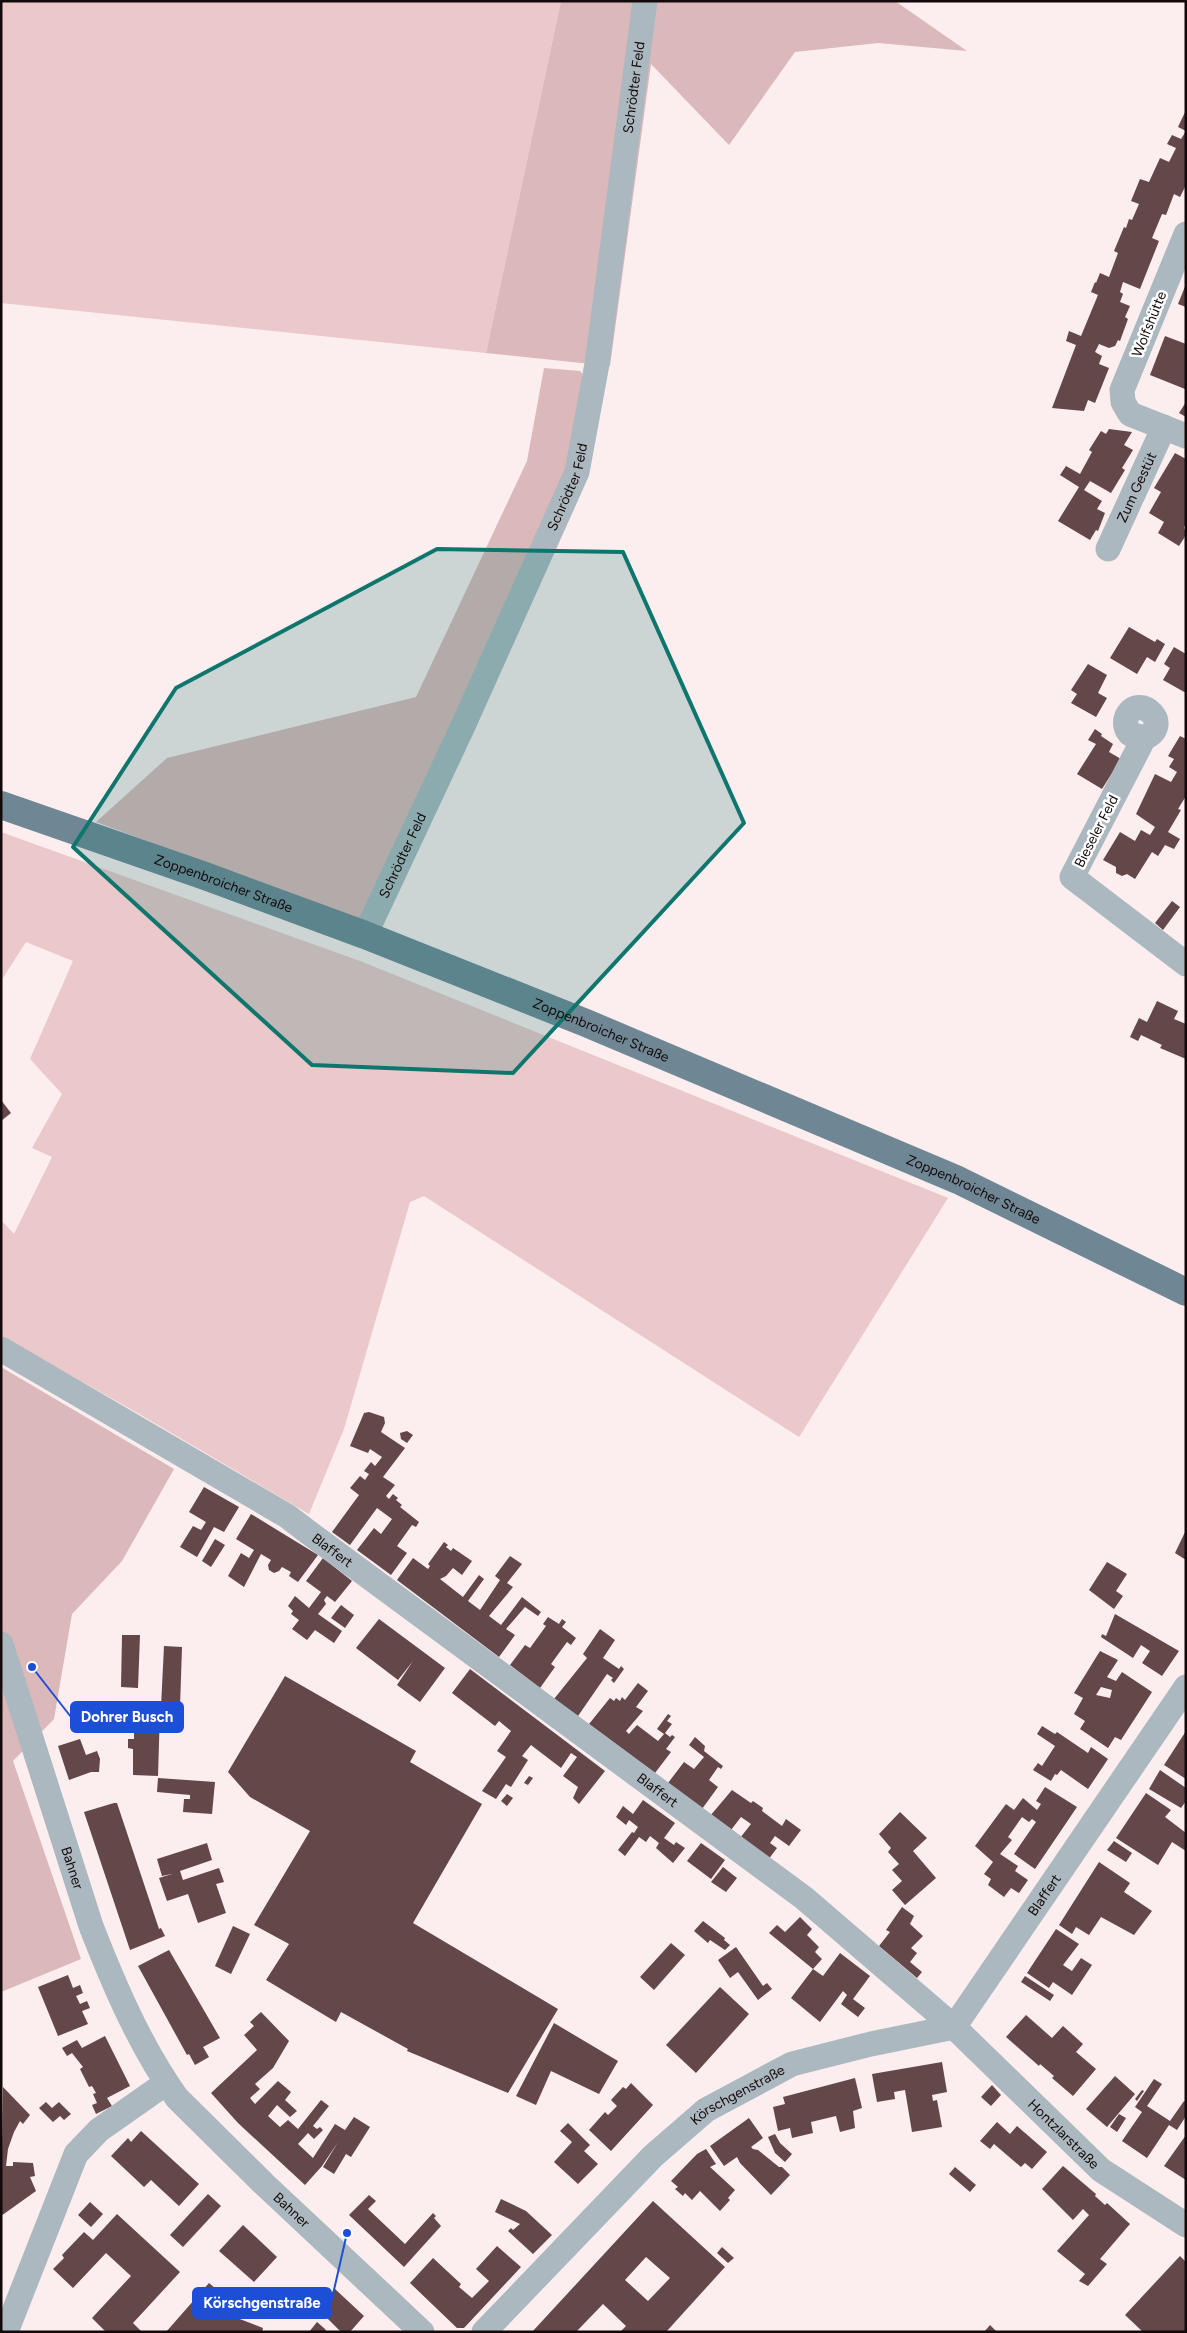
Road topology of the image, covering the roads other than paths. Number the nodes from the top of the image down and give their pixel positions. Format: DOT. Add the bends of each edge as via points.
graph roads {
  1 [pos="645,1"];
  2 [pos="1186,234"];
  3 [pos="1130,414"];
  4 [pos="1175,431"];
  5 [pos="1108,549"];
  6 [pos="1144,738"];
  7 [pos="1,805"];
  8 [pos="365,936"];
  9 [pos="1186,964"];
  10 [pos="1186,1292"];
  11 [pos="1,1349"];
  12 [pos="1,1644"];
  13 [pos="1186,1686"];
  14 [pos="954,2027"];
  15 [pos="166,2083"];
  16 [pos="1186,2225"];
  17 [pos="6,2332"];
  18 [pos="422,2332"];
  19 [pos="484,2332"];
  1 -- 8 [label="street, Schrödter Feld" via="597,364 577,472"];
  2 -- 3 [label="street, Wolfshütte" via="1122,390 1123,402"];
  3 -- 4 [label="street, Zum Gestüt"];
  4 -- 5 [label="street, Zum Gestüt"];
  6 -- 9 [label="street, Bieseler Feld" via="1072,878"];
  7 -- 8 [label="main road, Zoppenbroicher Straße"];
  8 -- 10 [label="main road, Zoppenbroicher Straße" via="586,1023 958,1180"];
  11 -- 14 [label="street, Blaffert" via="287,1516 804,1898"];
  12 -- 15 [label="street, Bahner" via="94,1933 138,2033"];
  13 -- 14 [label="street, Blaffert"];
  14 -- 16 [label="street, Hontzlarstraße" via="1101,2170"];
  14 -- 19 [label="street, Körschgenstraße" via="792,2064 706,2110 654,2156"];
  15 -- 17 [label="street" via="99,2130 76,2154"];
  15 -- 18 [label="street, Bahner" via="177,2098 264,2184"];
}
